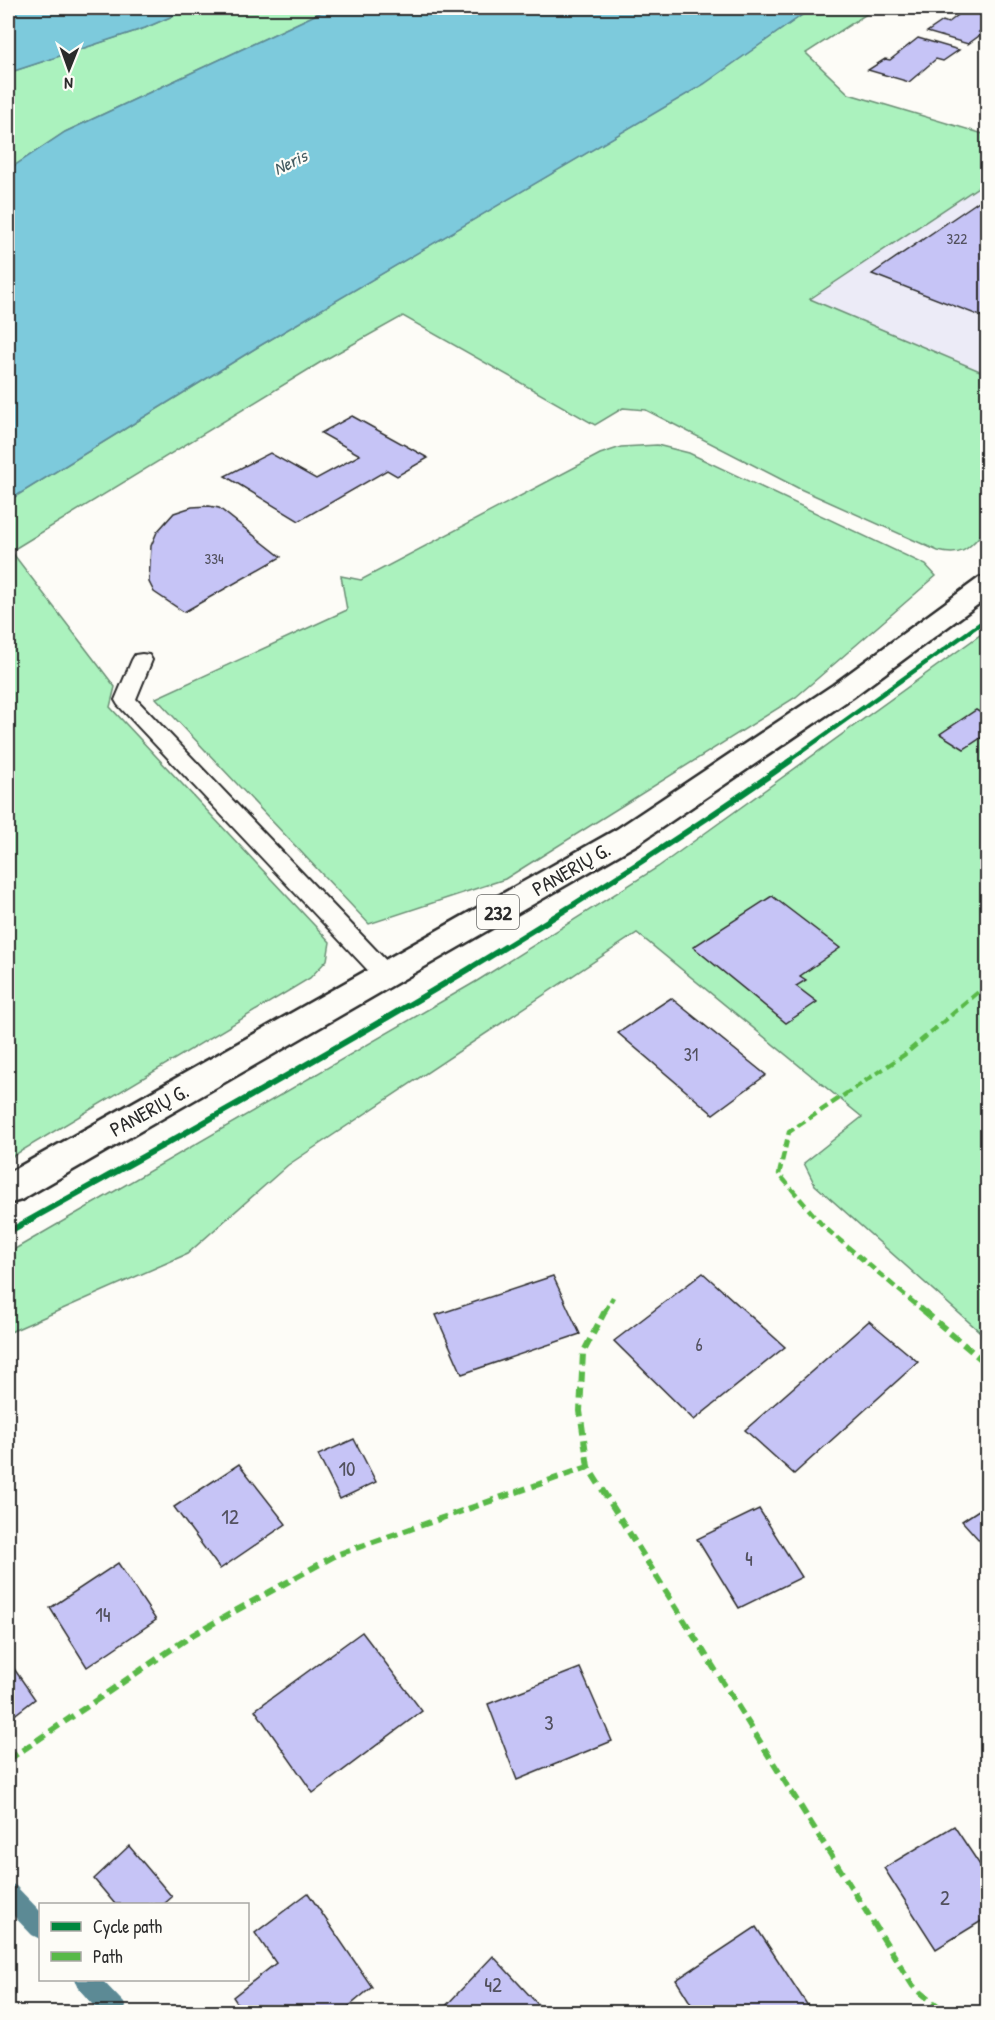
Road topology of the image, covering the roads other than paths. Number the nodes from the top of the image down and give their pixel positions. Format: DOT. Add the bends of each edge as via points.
graph roads {
  1 [pos="987,584"];
  2 [pos="142,660"];
  3 [pos="387,976"];
  4 [pos="8,1190"];
  1 -- 3 [label="main road, PANERIŲ G. / 232" via="843,691 628,836"];
  2 -- 3 [label="lane" via="125,700"];
  3 -- 4 [label="main road, PANERIŲ G. / 232"];
}
